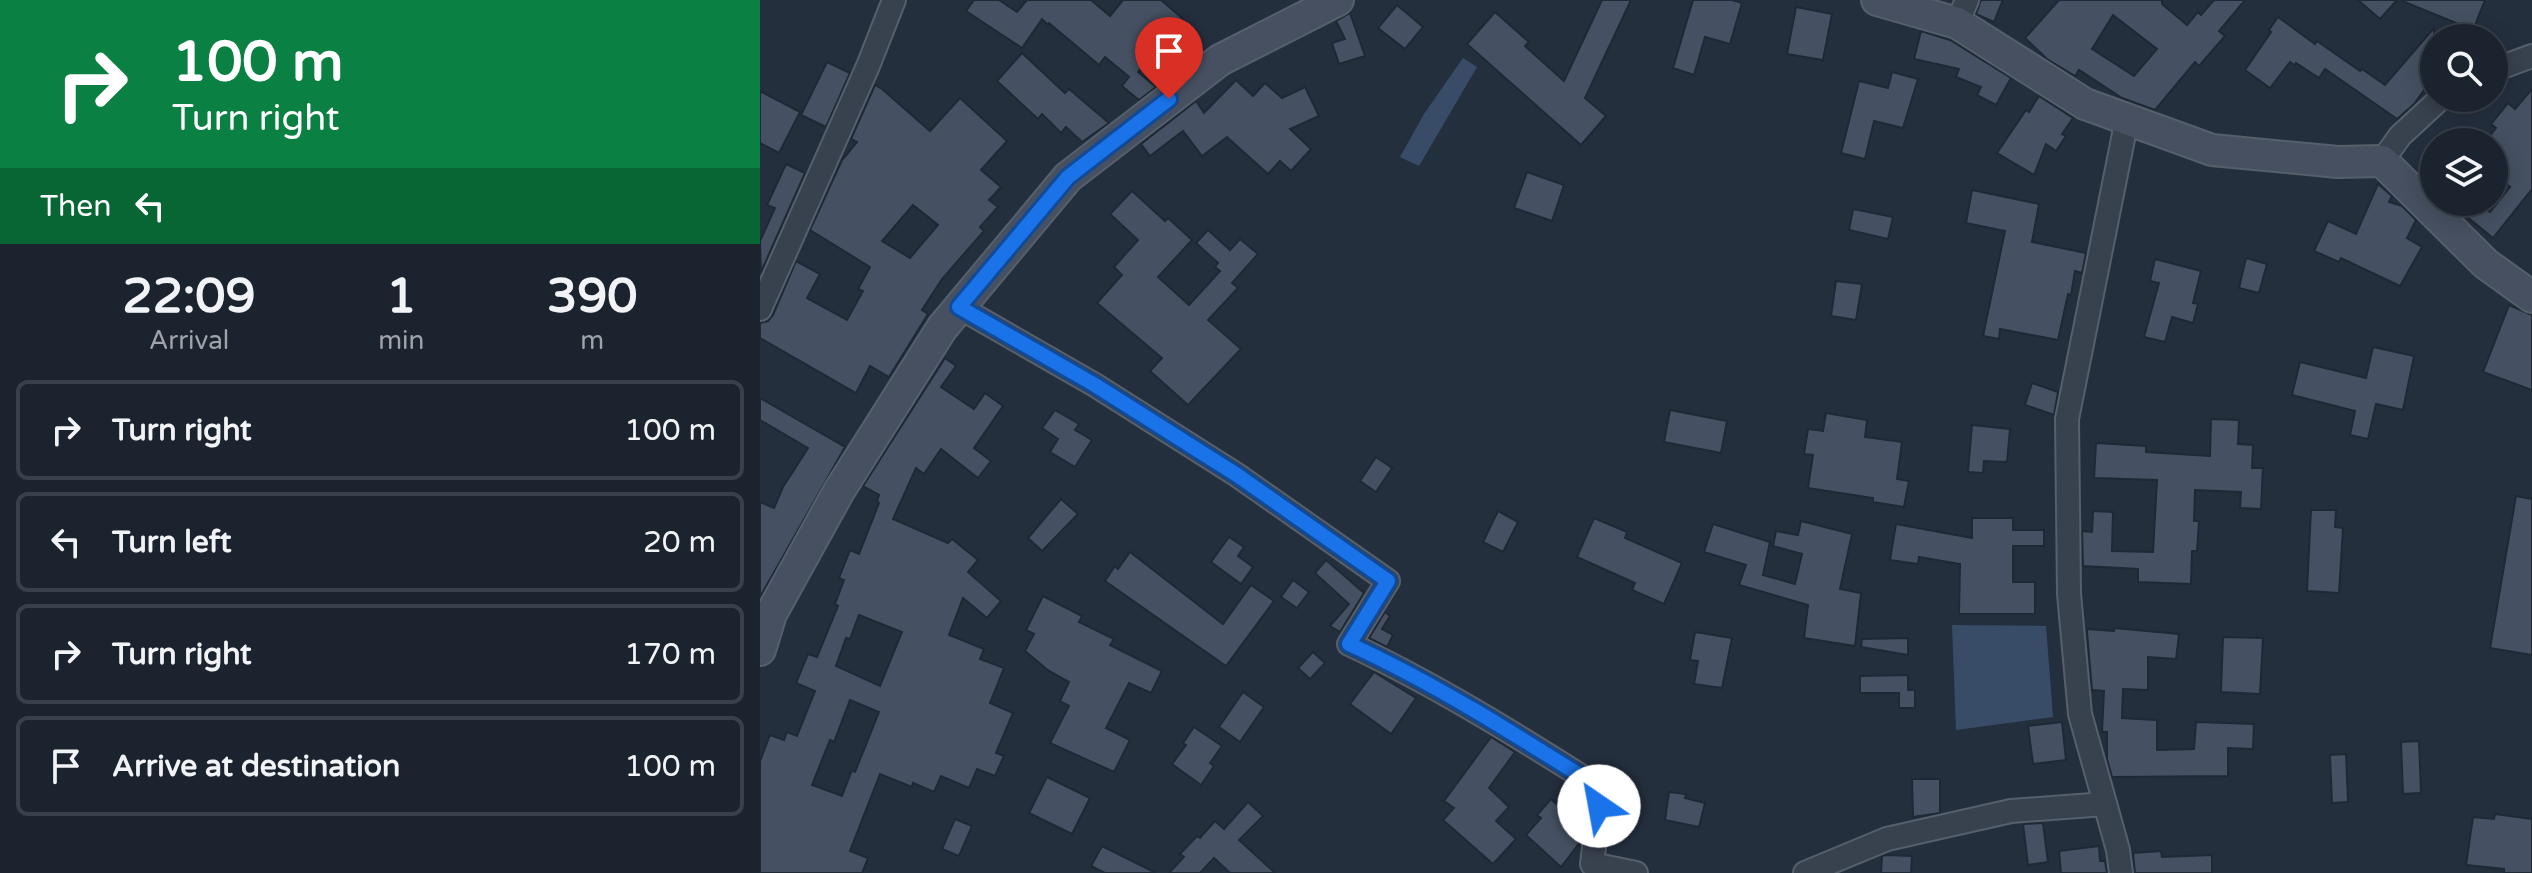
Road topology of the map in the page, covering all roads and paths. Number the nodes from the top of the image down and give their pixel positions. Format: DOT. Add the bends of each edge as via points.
graph roads {
  1 [pos="894,0"];
  2 [pos="1338,0"];
  3 [pos="1877,0"];
  4 [pos="1962,12"];
  5 [pos="2532,56"];
  6 [pos="2508,65"];
  7 [pos="2426,112"];
  8 [pos="2127,119"];
  9 [pos="2382,161"];
  10 [pos="2532,297"];
  11 [pos="959,307"];
  12 [pos="760,309"];
  13 [pos="760,650"];
  14 [pos="2105,804"];
  15 [pos="1636,873"];
  16 [pos="1805,873"];
  17 [pos="2121,873"];
  1 -- 12 [label="street"];
  2 -- 11 [label="main road" via="1220,60 1068,177"];
  3 -- 4 [label="main road"];
  4 -- 8 [label="main road" via="2085,104"];
  5 -- 6 [label="street"];
  7 -- 9 [label="street"];
  8 -- 9 [label="main road" via="2212,150"];
  8 -- 14 [label="street" via="2067,419 2069,594 2077,684"];
  9 -- 10 [label="main road" via="2486,264"];
  11 -- 13 [label="main road" via="839,491 771,614"];
  11 -- 15 [label="street" via="1224,467 1388,581 1349,644 1397,666 1592,783 1599,806 1592,864"];
  14 -- 16 [label="street" via="2011,811 1887,839"];
  14 -- 17 [label="street"];
}
